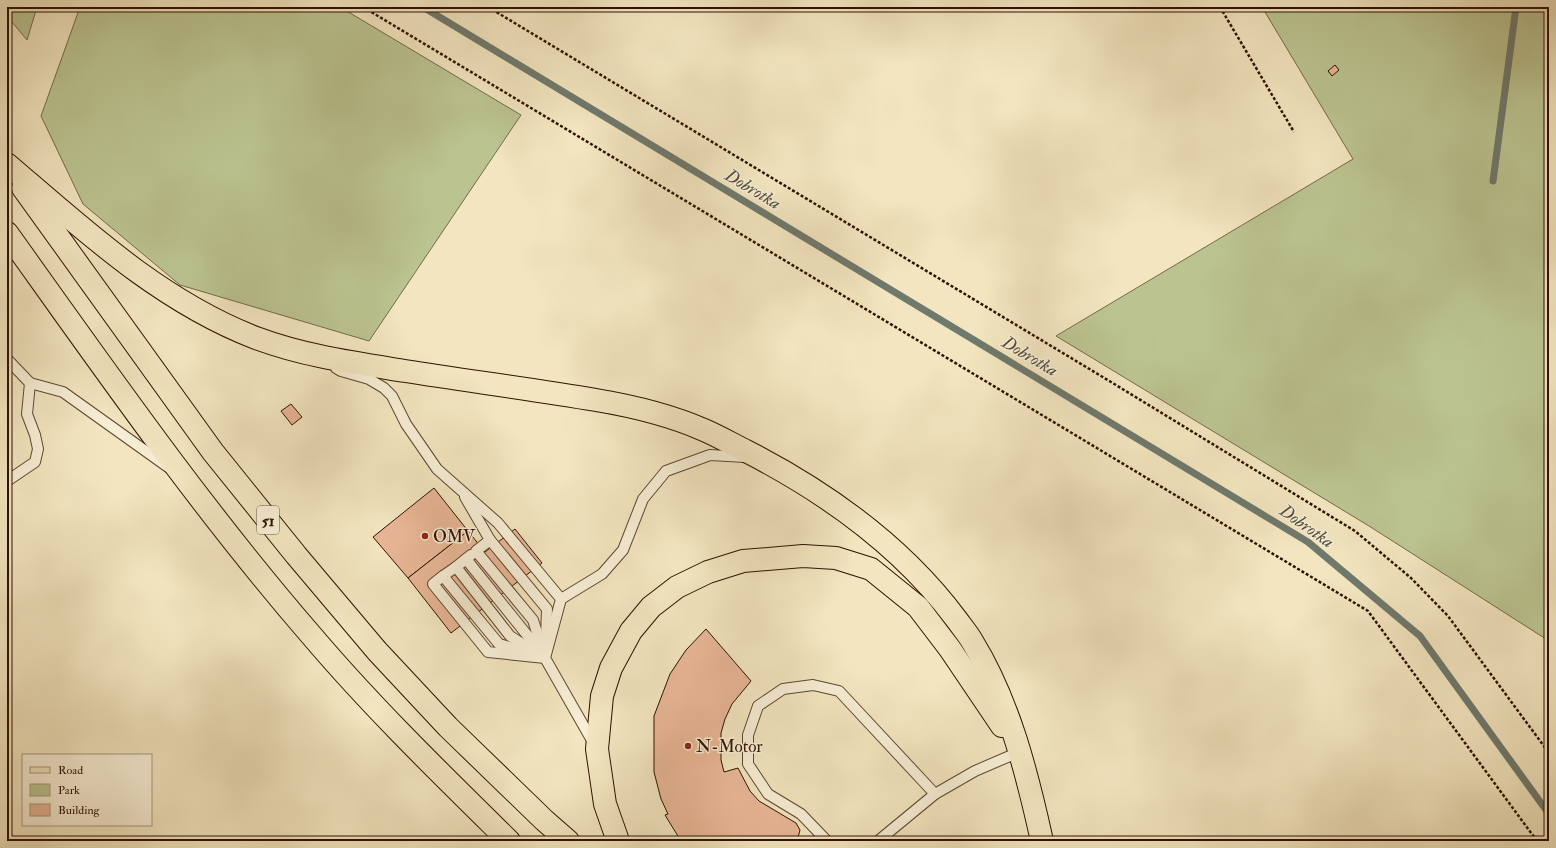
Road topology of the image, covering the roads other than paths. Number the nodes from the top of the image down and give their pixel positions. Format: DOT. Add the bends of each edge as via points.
graph roads {
  1 [pos="7,165"];
  2 [pos="7,233"];
  3 [pos="319,357"];
  4 [pos="7,359"];
  5 [pos="30,382"];
  6 [pos="758,458"];
  7 [pos="184,478"];
  8 [pos="7,481"];
  9 [pos="460,489"];
  10 [pos="490,540"];
  11 [pos="476,551"];
  12 [pos="466,559"];
  13 [pos="456,567"];
  14 [pos="561,599"];
  15 [pos="545,658"];
  16 [pos="597,749"];
  17 [pos="1019,752"];
  18 [pos="935,794"];
  19 [pos="509,841"];
  20 [pos="568,841"];
  21 [pos="618,841"];
  22 [pos="827,841"];
  23 [pos="878,841"];
  24 [pos="1042,841"];
  1 -- 3 [label="main road" via="110,252 175,297 204,314 253,336"];
  1 -- 20 [label="main road, 51" via="213,452 296,555 377,651 448,727"];
  2 -- 7 [label="main road, 51"];
  3 -- 6 [label="main road" via="597,400 651,412 704,430"];
  3 -- 9 [label="lane" via="342,371 369,379 384,388 392,396 406,424 437,469"];
  4 -- 5 [label="lane"];
  5 -- 7 [label="lane" via="63,392"];
  5 -- 8 [label="lane" via="27,414 38,449 35,462"];
  6 -- 14 [label="lane" via="710,455 666,471 643,499 624,550 602,574"];
  6 -- 17 [label="main road" via="850,515 907,563 939,595 975,647 998,692"];
  7 -- 19 [label="main road, 51" via="310,635 420,753"];
  9 -- 10 [label="lane"];
  9 -- 14 [label="lane" via="498,523"];
  10 -- 11 [label="lane"];
  10 -- 15 [label="lane" via="547,609"];
  11 -- 12 [label="lane"];
  11 -- 15 [label="lane" via="533,620"];
  12 -- 13 [label="lane"];
  12 -- 15 [label="lane"];
  13 -- 15 [label="lane" via="510,636"];
  13 -- 15 [label="lane" via="433,584 488,652"];
  14 -- 15 [label="lane"];
  15 -- 16 [label="lane"];
  16 -- 17 [label="main road" via="602,696 612,668 631,631 651,607 677,588 708,572 743,561 803,556 836,558 871,569 918,607 950,649"];
  16 -- 21 [label="main road" via="604,804"];
  17 -- 18 [label="lane" via="975,771"];
  17 -- 24 [label="main road"];
  18 -- 22 [label="lane" via="839,691 812,685 783,689 758,706 748,735 748,764 768,794 801,814"];
  18 -- 23 [label="lane"];
}
